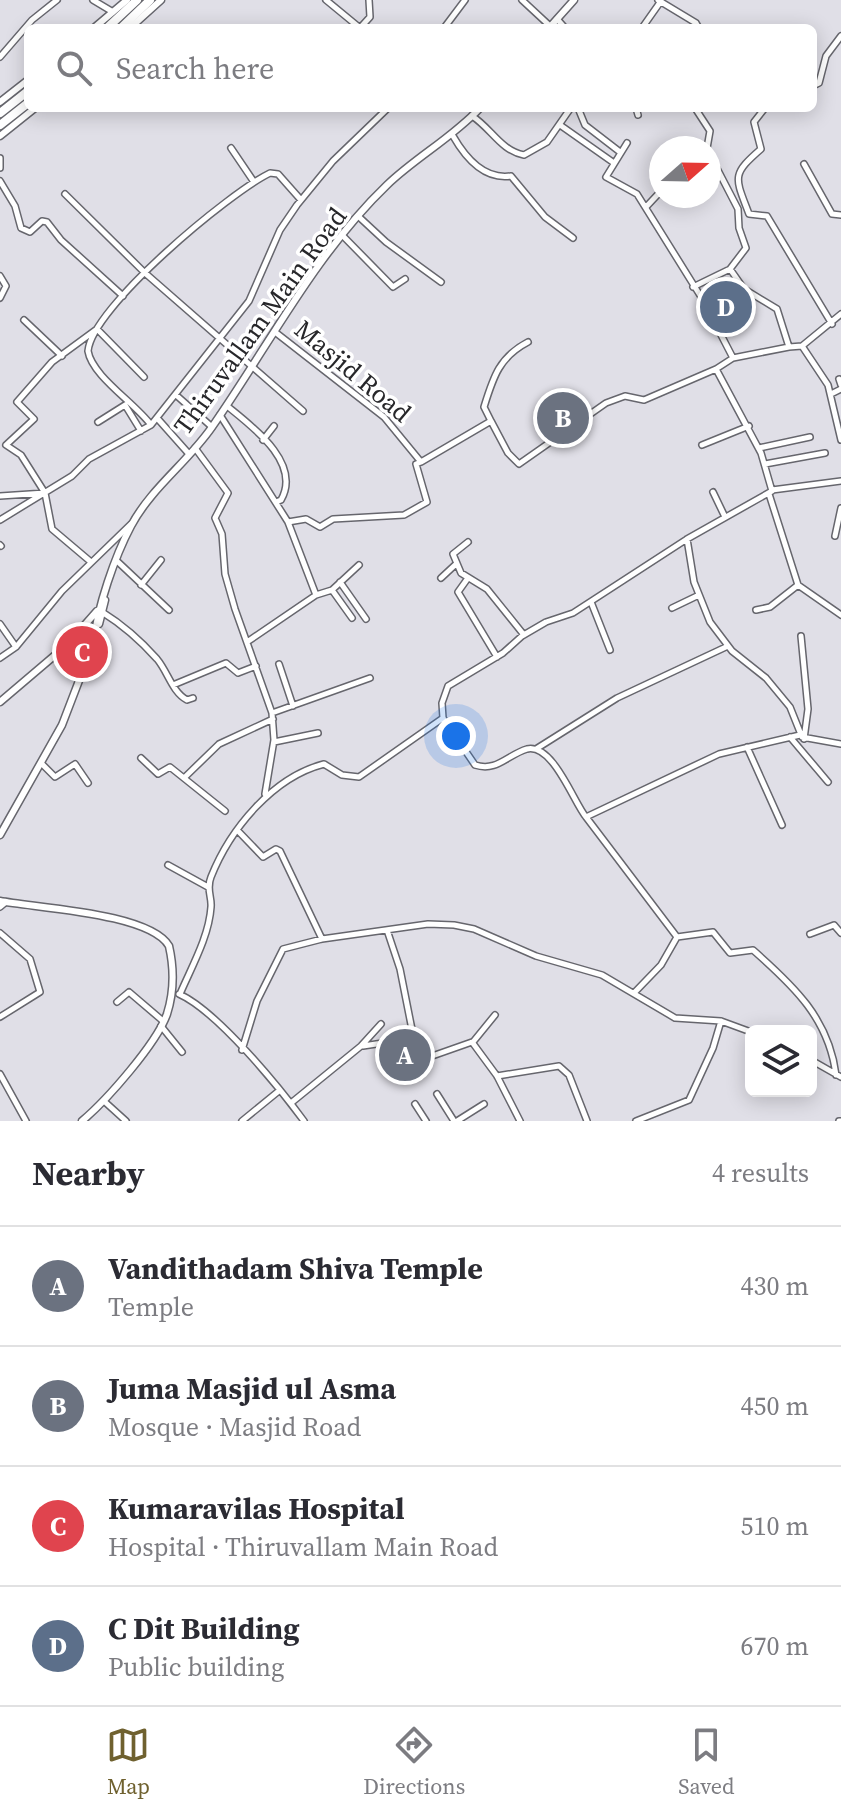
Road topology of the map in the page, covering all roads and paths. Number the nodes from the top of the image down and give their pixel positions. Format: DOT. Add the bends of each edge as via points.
graph roads {
  1 [pos="57,0"];
  2 [pos="93,0"];
  3 [pos="127,0"];
  4 [pos="137,0"];
  5 [pos="150,0"];
  6 [pos="161,0"];
  7 [pos="326,0"];
  8 [pos="369,0"];
  9 [pos="465,0"];
  10 [pos="522,0"];
  11 [pos="574,0"];
  12 [pos="659,1"];
  13 [pos="113,12"];
  14 [pos="557,19"];
  15 [pos="29,24"];
  16 [pos="99,24"];
  17 [pos="111,24"];
  18 [pos="125,24"];
  19 [pos="134,24"];
  20 [pos="355,24"];
  21 [pos="364,24"];
  22 [pos="447,24"];
  23 [pos="546,24"];
  24 [pos="552,24"];
  25 [pos="561,24"];
  26 [pos="645,24"];
  27 [pos="693,24"];
  28 [pos="24,29"];
  29 [pos="841,36"];
  30 [pos="0,57"];
  31 [pos="24,83"];
  32 [pos="817,84"];
  33 [pos="24,94"];
  34 [pos="0,102"];
  35 [pos="24,106"];
  36 [pos="30,112"];
  37 [pos="384,112"];
  38 [pos="476,112"];
  39 [pos="569,112"];
  40 [pos="575,112"];
  41 [pos="698,112"];
  42 [pos="762,112"];
  43 [pos="0,113"];
  44 [pos="472,116"];
  45 [pos="0,125"];
  46 [pos="560,125"];
  47 [pos="0,136"];
  48 [pos="453,136"];
  49 [pos="710,136"];
  50 [pos="627,143"];
  51 [pos="231,148"];
  52 [pos="620,152"];
  53 [pos="0,158"];
  54 [pos="614,163"];
  55 [pos="804,164"];
  56 [pos="0,168"];
  57 [pos="721,176"];
  58 [pos="0,181"];
  59 [pos="254,182"];
  60 [pos="65,194"];
  61 [pos="301,200"];
  62 [pos="649,204"];
  63 [pos="646,207"];
  64 [pos="841,215"];
  65 [pos="358,216"];
  66 [pos="343,236"];
  67 [pos="573,238"];
  68 [pos="730,269"];
  69 [pos="145,273"];
  70 [pos="0,276"];
  71 [pos="405,279"];
  72 [pos="441,282"];
  73 [pos="693,287"];
  74 [pos="124,297"];
  75 [pos="0,298"];
  76 [pos="841,314"];
  77 [pos="24,320"];
  78 [pos="832,324"];
  79 [pos="97,329"];
  80 [pos="275,332"];
  81 [pos="220,338"];
  82 [pos="528,342"];
  83 [pos="802,346"];
  84 [pos="789,347"];
  85 [pos="62,356"];
  86 [pos="733,358"];
  87 [pos="252,367"];
  88 [pos="716,369"];
  89 [pos="144,377"];
  90 [pos="840,384"];
  91 [pos="831,394"];
  92 [pos="176,395"];
  93 [pos="227,406"];
  94 [pos="303,411"];
  95 [pos="220,415"];
  96 [pos="157,418"];
  97 [pos="491,421"];
  98 [pos="98,422"];
  99 [pos="151,425"];
  100 [pos="274,426"];
  101 [pos="749,426"];
  102 [pos="212,427"];
  103 [pos="141,431"];
  104 [pos="810,437"];
  105 [pos="263,440"];
  106 [pos="841,440"];
  107 [pos="702,445"];
  108 [pos="759,448"];
  109 [pos="192,451"];
  110 [pos="825,453"];
  111 [pos="421,462"];
  112 [pos="765,464"];
  113 [pos="841,481"];
  114 [pos="713,492"];
  115 [pos="771,492"];
  116 [pos="45,493"];
  117 [pos="0,496"];
  118 [pos="276,502"];
  119 [pos="841,508"];
  120 [pos="725,517"];
  121 [pos="0,520"];
  122 [pos="288,522"];
  123 [pos="132,524"];
  124 [pos="835,536"];
  125 [pos="687,539"];
  126 [pos="468,542"];
  127 [pos="161,560"];
  128 [pos="91,562"];
  129 [pos="118,562"];
  130 [pos="359,565"];
  131 [pos="455,565"];
  132 [pos="441,578"];
  133 [pos="468,578"];
  134 [pos="340,582"];
  135 [pos="141,585"];
  136 [pos="798,585"];
  137 [pos="332,590"];
  138 [pos="316,595"];
  139 [pos="699,595"];
  140 [pos="591,602"];
  141 [pos="672,608"];
  142 [pos="169,610"];
  143 [pos="756,610"];
  144 [pos="100,612"];
  145 [pos="841,615"];
  146 [pos="352,618"];
  147 [pos="366,619"];
  148 [pos="0,624"];
  149 [pos="524,635"];
  150 [pos="801,636"];
  151 [pos="247,642"];
  152 [pos="728,646"];
  153 [pos="16,647"];
  154 [pos="610,650"];
  155 [pos="497,657"];
  156 [pos="0,658"];
  157 [pos="279,664"];
  158 [pos="256,666"];
  159 [pos="370,678"];
  160 [pos="173,685"];
  161 [pos="193,698"];
  162 [pos="0,702"];
  163 [pos="293,706"];
  164 [pos="272,716"];
  165 [pos="443,718"];
  166 [pos="318,733"];
  167 [pos="790,737"];
  168 [pos="802,737"];
  169 [pos="273,742"];
  170 [pos="841,744"];
  171 [pos="747,747"];
  172 [pos="535,750"];
  173 [pos="141,758"];
  174 [pos="41,763"];
  175 [pos="184,778"];
  176 [pos="828,782"];
  177 [pos="88,783"];
  178 [pos="265,795"];
  179 [pos="225,811"];
  180 [pos="586,817"];
  181 [pos="782,825"];
  182 [pos="239,832"];
  183 [pos="0,835"];
  184 [pos="168,865"];
  185 [pos="208,887"];
  186 [pos="2,903"];
  187 [pos="387,930"];
  188 [pos="0,933"];
  189 [pos="841,933"];
  190 [pos="810,934"];
  191 [pos="677,937"];
  192 [pos="322,939"];
  193 [pos="634,993"];
  194 [pos="176,994"];
  195 [pos="117,1002"];
  196 [pos="495,1015"];
  197 [pos="0,1017"];
  198 [pos="721,1021"];
  199 [pos="162,1023"];
  200 [pos="381,1024"];
  201 [pos="745,1030"];
  202 [pos="396,1041"];
  203 [pos="472,1042"];
  204 [pos="359,1048"];
  205 [pos="242,1050"];
  206 [pos="182,1052"];
  207 [pos="418,1061"];
  208 [pos="838,1062"];
  209 [pos="817,1063"];
  210 [pos="0,1074"];
  211 [pos="421,1075"];
  212 [pos="497,1076"];
  213 [pos="839,1076"];
  214 [pos="280,1090"];
  215 [pos="437,1094"];
  216 [pos="105,1102"];
  217 [pos="291,1103"];
  218 [pos="415,1104"];
  219 [pos="484,1104"];
  220 [pos="26,1121"];
  221 [pos="82,1121"];
  222 [pos="126,1121"];
  223 [pos="242,1121"];
  224 [pos="304,1121"];
  225 [pos="426,1121"];
  226 [pos="456,1121"];
  227 [pos="520,1121"];
  228 [pos="587,1121"];
  229 [pos="636,1121"];
  1 -- 15 [label="street"];
  2 -- 13 [label="street"];
  3 -- 13 [label="main road"];
  4 -- 17 [label="highway"];
  5 -- 18 [label="highway"];
  6 -- 19 [label="main road"];
  7 -- 20 [label="street"];
  8 -- 21 [label="street" via="370,17"];
  9 -- 22 [label="street"];
  10 -- 23 [label="street"];
  11 -- 14 [label="main road"];
  12 -- 26 [label="street"];
  12 -- 27 [label="street"];
  13 -- 16 [label="main road"];
  14 -- 24 [label="main road"];
  14 -- 25 [label="street"];
  28 -- 30 [label="street"];
  29 -- 32 [label="street" via="826,56"];
  31 -- 34 [label="main road"];
  33 -- 43 [label="highway"];
  35 -- 45 [label="highway"];
  36 -- 47 [label="main road"];
  37 -- 61 [label="street"];
  38 -- 44 [label="main road, Thiruvallam Main Road"];
  39 -- 46 [label="street"];
  40 -- 52 [label="street"];
  41 -- 49 [label="street"];
  42 -- 78 [label="street" via="754,122 761,149 737,173 749,214 767,216"];
  44 -- 46 [label="street" via="521,155 544,145"];
  44 -- 48 [label="main road, Thiruvallam Main Road"];
  46 -- 54 [label="street"];
  48 -- 65 [label="main road, Thiruvallam Main Road" via="387,185"];
  48 -- 67 [label="street" via="464,155 487,173 511,176 545,217"];
  50 -- 52 [label="street"];
  51 -- 59 [label="street"];
  52 -- 54 [label="street"];
  53 -- 56 [label="street"];
  54 -- 63 [label="street" via="606,177 637,194"];
  55 -- 64 [label="street" via="832,214"];
  57 -- 68 [label="street" via="737,206 746,245"];
  58 -- 74 [label="street" via="21,228 30,232 47,222"];
  59 -- 61 [label="street" via="274,173"];
  59 -- 69 [label="street" via="208,215"];
  60 -- 69 [label="street"];
  61 -- 81 [label="street" via="280,230 249,301"];
  62 -- 63 [label="street"];
  63 -- 73 [label="street"];
  65 -- 66 [label="main road, Thiruvallam Main Road"];
  65 -- 72 [label="street"];
  66 -- 71 [label="street" via="393,287"];
  66 -- 80 [label="main road, Thiruvallam Main Road"];
  68 -- 73 [label="street"];
  68 -- 84 [label="street" via="744,289 777,309"];
  69 -- 74 [label="street"];
  69 -- 81 [label="street"];
  70 -- 75 [label="street" via="6,286"];
  73 -- 86 [label="street"];
  74 -- 79 [label="street"];
  76 -- 78 [label="street"];
  77 -- 85 [label="street"];
  78 -- 83 [label="street"];
  79 -- 85 [label="street"];
  79 -- 89 [label="street"];
  79 -- 99 [label="street" via="88,346 90,360"];
  80 -- 87 [label="main road, Thiruvallam Main Road"];
  80 -- 111 [label="street, Masjid Road" via="384,417"];
  81 -- 87 [label="street"];
  81 -- 92 [label="street"];
  82 -- 97 [label="street" via="507,353 494,375 484,407"];
  83 -- 84 [label="street"];
  83 -- 91 [label="street"];
  84 -- 86 [label="street"];
  85 -- 116 [label="street" via="17,402 34,419 6,445 21,455"];
  86 -- 88 [label="street"];
  87 -- 93 [label="main road, Thiruvallam Main Road"];
  87 -- 94 [label="street"];
  88 -- 97 [label="street" via="644,400 625,396 606,403 519,464"];
  88 -- 101 [label="street"];
  90 -- 91 [label="street"];
  91 -- 106 [label="street"];
  92 -- 96 [label="street"];
  92 -- 102 [label="street"];
  93 -- 95 [label="main road, Thiruvallam Main Road"];
  93 -- 105 [label="street"];
  95 -- 102 [label="main road, Thiruvallam Main Road"];
  95 -- 118 [label="street"];
  96 -- 99 [label="street"];
  96 -- 109 [label="street"];
  97 -- 111 [label="street"];
  98 -- 103 [label="street" via="125,405"];
  99 -- 103 [label="street"];
  100 -- 105 [label="street"];
  101 -- 107 [label="street"];
  101 -- 108 [label="street"];
  102 -- 109 [label="main road, Thiruvallam Main Road"];
  103 -- 116 [label="street" via="89,459"];
  104 -- 108 [label="street"];
  105 -- 118 [label="street" via="281,457 287,483"];
  108 -- 112 [label="street"];
  109 -- 123 [label="main road, Thiruvallam Main Road"];
  109 -- 151 [label="street" via="228,493 215,518 223,534 225,574"];
  110 -- 112 [label="street"];
  111 -- 122 [label="street" via="416,464 427,502 404,515 333,519 320,527 306,519"];
  112 -- 115 [label="street"];
  113 -- 115 [label="street"];
  114 -- 120 [label="street"];
  115 -- 120 [label="street"];
  115 -- 136 [label="street"];
  116 -- 117 [label="street"];
  116 -- 121 [label="street"];
  116 -- 128 [label="street" via="52,529"];
  118 -- 122 [label="street"];
  119 -- 124 [label="street"];
  120 -- 125 [label="street"];
  122 -- 138 [label="street"];
  123 -- 128 [label="street"];
  123 -- 129 [label="main road, Thiruvallam Main Road"];
  125 -- 139 [label="street"];
  125 -- 140 [label="street"];
  126 -- 131 [label="street" via="454,552"];
  127 -- 135 [label="street"];
  128 -- 153 [label="street"];
  129 -- 135 [label="street"];
  129 -- 144 [label="main road, Thiruvallam Main Road"];
  130 -- 134 [label="street"];
  131 -- 132 [label="street"];
  131 -- 133 [label="street"];
  133 -- 149 [label="street" via="487,589"];
  133 -- 155 [label="street" via="458,592"];
  134 -- 137 [label="street"];
  134 -- 147 [label="street"];
  135 -- 142 [label="street"];
  136 -- 143 [label="street" via="770,607"];
  136 -- 145 [label="street"];
  137 -- 138 [label="street"];
  137 -- 146 [label="street"];
  138 -- 151 [label="street"];
  139 -- 141 [label="street"];
  139 -- 152 [label="street"];
  140 -- 149 [label="street"];
  140 -- 154 [label="street"];
  144 -- 160 [label="street" via="141,641"];
  144 -- 162 [label="main road"];
  144 -- 174 [label="main road, Thiruvallam Main Road" via="62,725"];
  148 -- 153 [label="street"];
  149 -- 155 [label="street"];
  150 -- 168 [label="street" via="808,709"];
  151 -- 158 [label="street"];
  152 -- 168 [label="street" via="790,707"];
  152 -- 172 [label="street" via="617,698"];
  153 -- 156 [label="street"];
  155 -- 165 [label="street" via="448,686"];
  157 -- 163 [label="street"];
  158 -- 160 [label="street" via="238,673 226,663"];
  158 -- 164 [label="street"];
  159 -- 163 [label="street"];
  160 -- 161 [label="street" via="183,698"];
  163 -- 164 [label="street"];
  164 -- 169 [label="street"];
  164 -- 175 [label="street" via="219,744"];
  165 -- 172 [label="street" via="475,765 493,767"];
  165 -- 178 [label="street" via="359,777 342,775 324,764 302,769"];
  166 -- 169 [label="street"];
  167 -- 168 [label="street"];
  167 -- 171 [label="street"];
  167 -- 176 [label="street"];
  168 -- 170 [label="street"];
  169 -- 178 [label="street"];
  171 -- 180 [label="street" via="719,754"];
  171 -- 181 [label="street"];
  172 -- 180 [label="street" via="563,775"];
  173 -- 175 [label="street" via="158,774 170,767"];
  174 -- 177 [label="street" via="55,777 75,764"];
  174 -- 183 [label="main road, Thiruvallam Main Road"];
  175 -- 179 [label="street"];
  178 -- 182 [label="street"];
  180 -- 191 [label="street"];
  182 -- 185 [label="street"];
  182 -- 192 [label="street" via="263,857 280,851"];
  184 -- 185 [label="street"];
  185 -- 194 [label="street" via="211,906 200,947"];
  186 -- 194 [label="main road" via="111,918 160,936 169,946"];
  187 -- 192 [label="street"];
  187 -- 193 [label="street" via="428,924 474,929 536,956 602,975"];
  187 -- 207 [label="street"];
  188 -- 197 [label="street" via="30,959 40,992"];
  189 -- 190 [label="street" via="834,925"];
  191 -- 193 [label="street" via="661,965"];
  191 -- 208 [label="street" via="712,932 730,953 755,951 807,1000"];
  192 -- 205 [label="street" via="281,951 257,1001"];
  193 -- 198 [label="street" via="675,1018"];
  194 -- 199 [label="main road"];
  194 -- 205 [label="street" via="202,1009"];
  195 -- 199 [label="street" via="129,992"];
  196 -- 203 [label="street"];
  198 -- 201 [label="street"];
  198 -- 229 [label="street" via="689,1100"];
  199 -- 206 [label="street"];
  199 -- 216 [label="main road"];
  200 -- 204 [label="street"];
  202 -- 204 [label="street"];
  203 -- 207 [label="street"];
  203 -- 212 [label="street"];
  204 -- 217 [label="street"];
  205 -- 214 [label="street"];
  207 -- 211 [label="street"];
  208 -- 213 [label="street"];
  209 -- 213 [label="street"];
  210 -- 220 [label="street"];
  212 -- 227 [label="street"];
  212 -- 228 [label="street" via="559,1066 569,1075"];
  214 -- 217 [label="street"];
  214 -- 223 [label="street"];
  215 -- 226 [label="street"];
  216 -- 221 [label="main road"];
  216 -- 222 [label="street"];
  217 -- 224 [label="street"];
  218 -- 225 [label="street"];
  219 -- 226 [label="street"];
}
